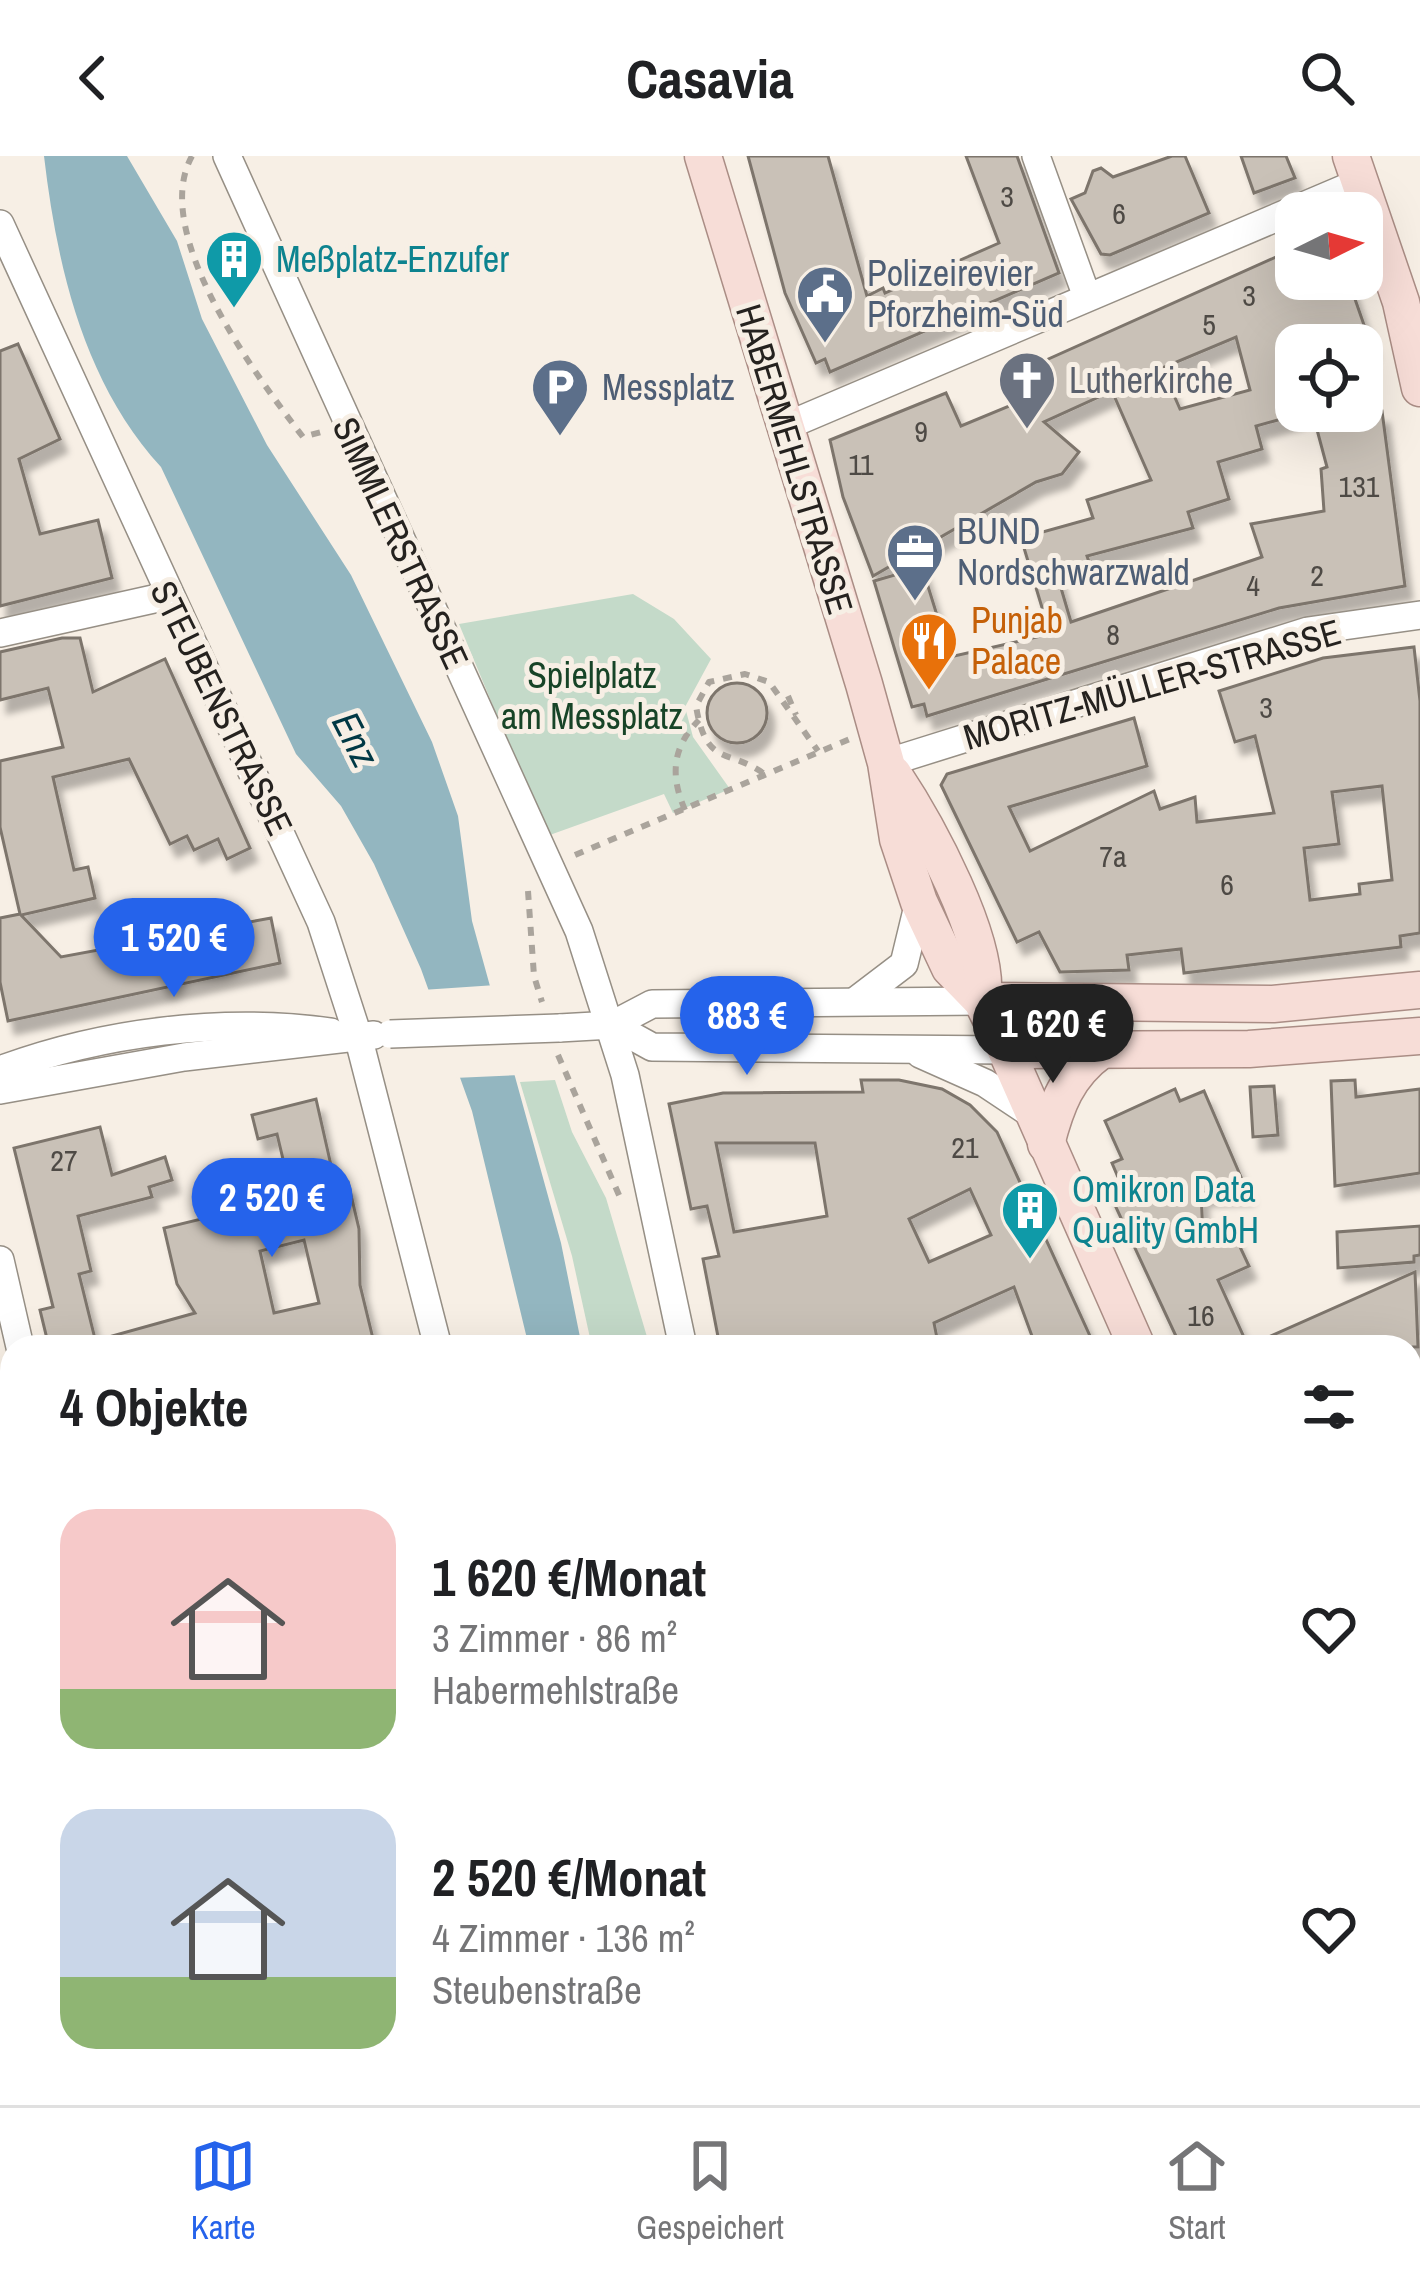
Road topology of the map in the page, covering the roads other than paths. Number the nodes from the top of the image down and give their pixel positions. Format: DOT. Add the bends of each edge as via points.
graph roads {
  1 [pos="226,156"];
  2 [pos="703,156"];
  3 [pos="1036,156"];
  4 [pos="1355,169"];
  5 [pos="0,224"];
  6 [pos="1087,297"];
  7 [pos="1420,388"];
  8 [pos="784,427"];
  9 [pos="167,596"];
  10 [pos="1420,615"];
  11 [pos="0,633"];
  12 [pos="881,746"];
  13 [pos="919,902"];
  14 [pos="1420,990"];
  15 [pos="858,998"];
  16 [pos="982,1001"];
  17 [pos="612,1025"];
  18 [pos="358,1036"];
  19 [pos="1420,1036"];
  20 [pos="904,1048"];
  21 [pos="1006,1050"];
  22 [pos="1100,1051"];
  23 [pos="0,1070"];
  24 [pos="0,1090"];
  25 [pos="1041,1130"];
  26 [pos="0,1260"];
  27 [pos="17,1335"];
  28 [pos="435,1335"];
  29 [pos="680,1335"];
  30 [pos="1132,1335"];
  1 -- 17 [label="street, SIMMLERSTRASSE" via="537,836"];
  2 -- 8 [label="main road, HABERMEHLSTRASSE"];
  3 -- 6 [label="street"];
  4 -- 6 [label="street"];
  4 -- 7 [label="main road" via="1401,302"];
  5 -- 9 [label="street, STEUBENSTRASSE"];
  6 -- 8 [label="street"];
  8 -- 12 [label="main road, HABERMEHLSTRASSE"];
  9 -- 11 [label="street"];
  9 -- 18 [label="street, STEUBENSTRASSE" via="304,882"];
  10 -- 12 [label="street, MORITZ-MÜLLER-STRASSE" via="1307,632"];
  12 -- 13 [label="main road, HABERMEHLSTRASSE"];
  12 -- 16 [label="main road, HABERMEHLSTRASSE" via="928,826 982,963"];
  13 -- 15 [label="street" via="904,964"];
  13 -- 16 [label="main road, HABERMEHLSTRASSE" via="950,968"];
  14 -- 16 [label="main road" via="1273,1004"];
  15 -- 16 [label="street"];
  15 -- 17 [label="street" via="652,1004"];
  16 -- 21 [label="main road, HABERMEHLSTRASSE"];
  17 -- 18 [label="street, bridge"];
  17 -- 20 [label="street" via="652,1047"];
  17 -- 29 [label="street, SIMMLERSTRASSE"];
  18 -- 23 [label="street" via="274,1024 210,1027"];
  18 -- 24 [label="street"];
  18 -- 28 [label="street, STEUBENSTRASSE"];
  19 -- 22 [label="main road"];
  20 -- 21 [label="street"];
  20 -- 25 [label="street" via="985,1083"];
  21 -- 22 [label="main road"];
  21 -- 25 [label="main road, HABERMEHLSTRASSE"];
  22 -- 25 [label="main road" via="1072,1076"];
  25 -- 30 [label="main road, HABERMEHLSTRASSE"];
  26 -- 27 [label="street"];
}
